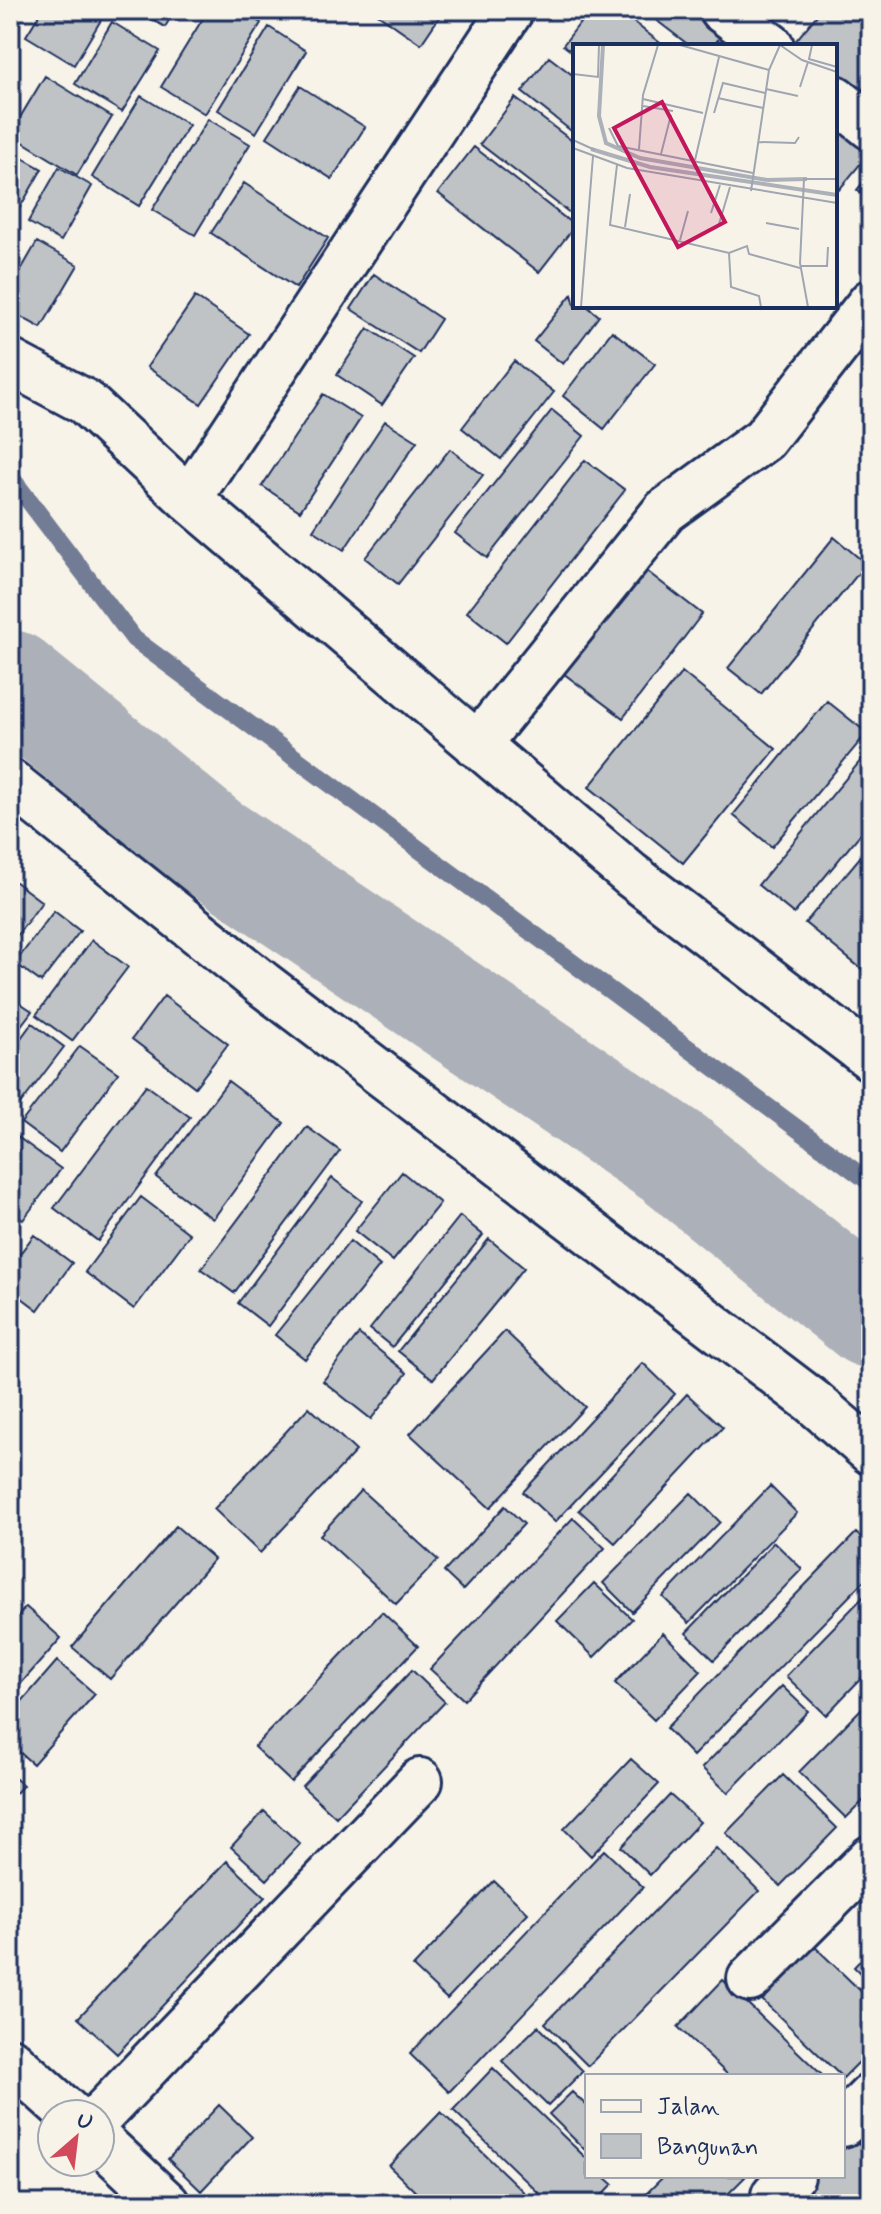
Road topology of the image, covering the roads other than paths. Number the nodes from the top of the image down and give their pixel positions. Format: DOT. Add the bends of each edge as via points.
graph roads {
  1 [pos="511,10"];
  2 [pos="722,10"];
  3 [pos="768,44"];
  4 [pos="837,100"];
  5 [pos="871,127"];
  6 [pos="871,302"];
  7 [pos="10,362"];
  8 [pos="189,499"];
  9 [pos="477,745"];
  10 [pos="10,782"];
  11 [pos="871,1058"];
  12 [pos="871,1452"];
  13 [pos="420,1781"];
  14 [pos="871,1858"];
  15 [pos="750,1979"];
  16 [pos="10,2060"];
  17 [pos="871,2096"];
  18 [pos="52,2098"];
  19 [pos="116,2099"];
  20 [pos="845,2122"];
  21 [pos="116,2156"];
  22 [pos="167,2204"];
  1 -- 8 [label="street"];
  2 -- 3 [label="street"];
  4 -- 5 [label="street"];
  6 -- 9 [label="street" via="764,439 665,511"];
  7 -- 8 [label="street" via="85,402"];
  8 -- 9 [label="street"];
  9 -- 11 [label="street" via="631,875"];
  10 -- 12 [label="street" via="263,984 666,1287"];
  13 -- 19 [label="street"];
  14 -- 15 [label="street"];
  16 -- 18 [label="street"];
  17 -- 20 [label="street"];
  21 -- 22 [label="street"];
}
